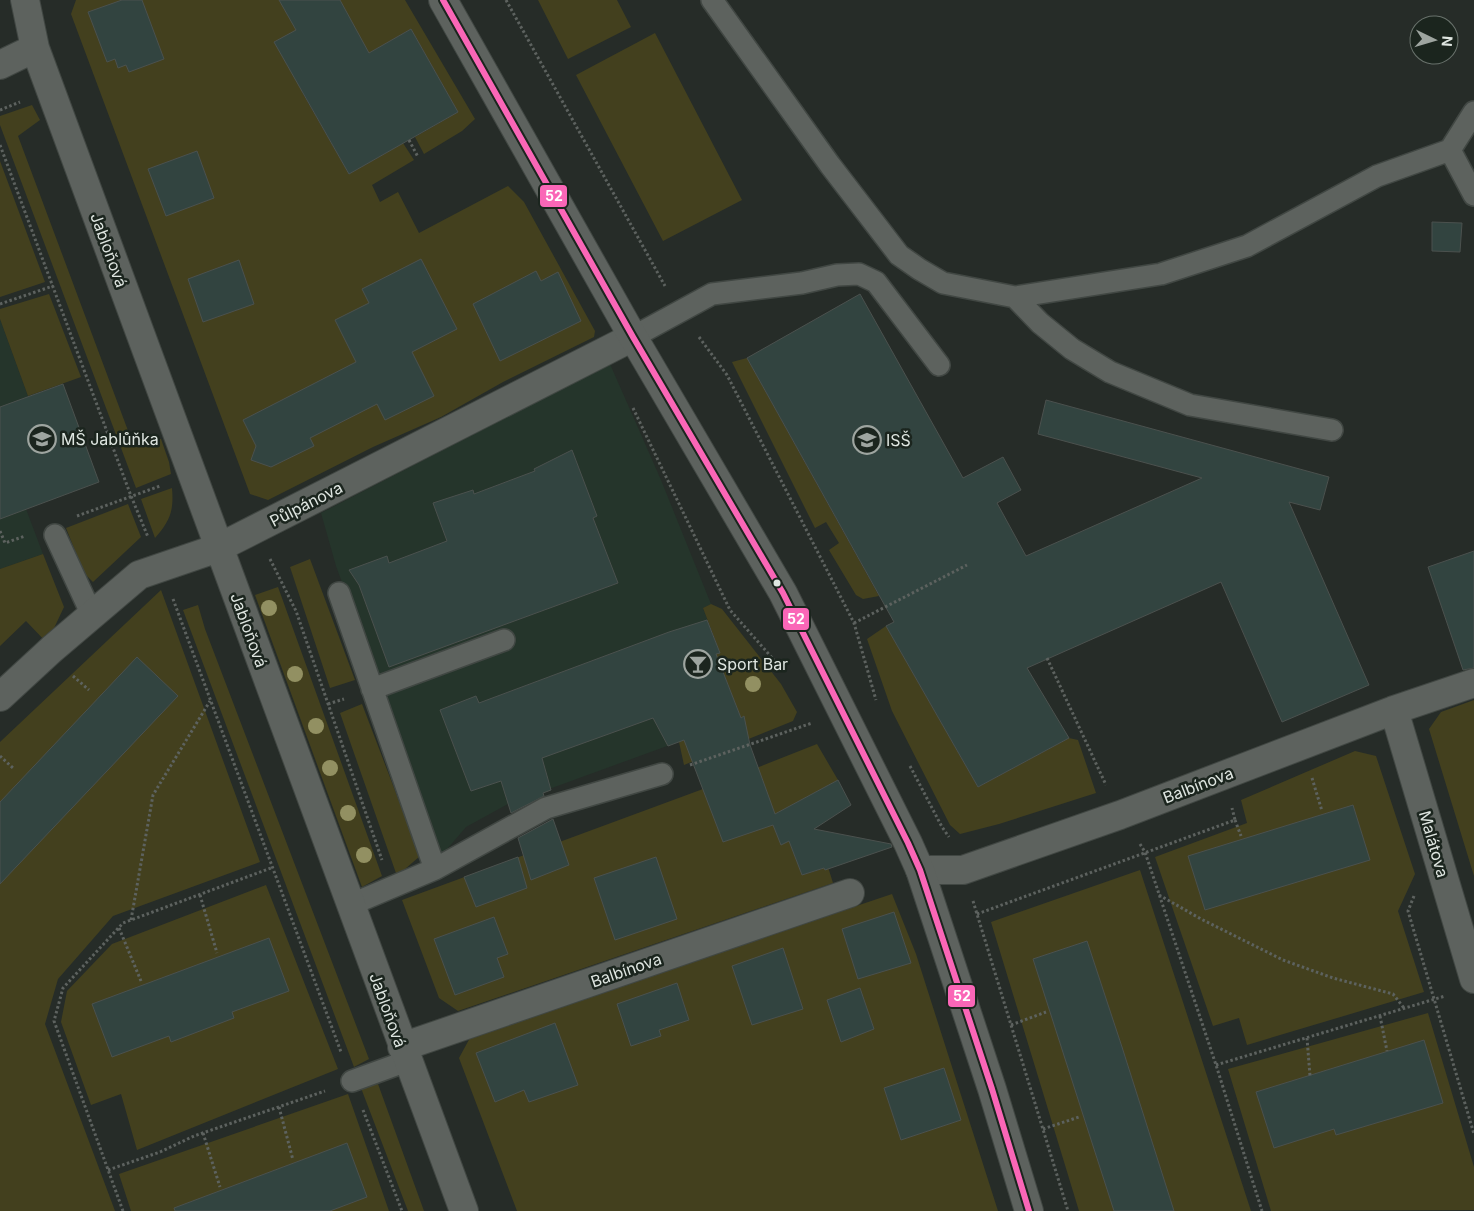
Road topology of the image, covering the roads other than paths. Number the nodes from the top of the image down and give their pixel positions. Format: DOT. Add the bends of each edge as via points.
graph roads {
  1 [pos="24,0"];
  2 [pos="443,0"];
  3 [pos="712,0"];
  4 [pos="35,48"];
  5 [pos="0,65"];
  6 [pos="1474,112"];
  7 [pos="1450,150"];
  8 [pos="1474,195"];
  9 [pos="1016,297"];
  10 [pos="633,337"];
  11 [pos="939,364"];
  12 [pos="1332,430"];
  13 [pos="62,527"];
  14 [pos="218,548"];
  15 [pos="338,593"];
  16 [pos="92,615"];
  17 [pos="504,640"];
  18 [pos="1474,683"];
  19 [pos="372,689"];
  20 [pos="0,697"];
  21 [pos="1394,710"];
  22 [pos="662,774"];
  23 [pos="435,869"];
  24 [pos="920,870"];
  25 [pos="850,893"];
  26 [pos="350,905"];
  27 [pos="1474,979"];
  28 [pos="405,1054"];
  29 [pos="352,1081"];
  30 [pos="464,1211"];
  31 [pos="1029,1211"];
  1 -- 4 [label="street, Jabloňová"];
  2 -- 10 [label="street"];
  3 -- 9 [label="lane" via="899,255 943,283"];
  4 -- 5 [label="street"];
  4 -- 14 [label="street, Jabloňová"];
  6 -- 7 [label="lane"];
  7 -- 8 [label="lane"];
  7 -- 9 [label="lane" via="1377,176 1247,246 1161,274"];
  9 -- 12 [label="lane" via="1040,323 1072,349 1110,372 1190,405"];
  10 -- 11 [label="lane" via="712,294 859,274 876,282"];
  10 -- 14 [label="street, Půlpánova"];
  10 -- 24 [label="street" via="783,593"];
  13 -- 16 [label="lane"];
  14 -- 16 [label="street, Půlpánova" via="139,575"];
  14 -- 26 [label="street, Jabloňová"];
  15 -- 19 [label="lane"];
  16 -- 20 [label="street, Půlpánova"];
  17 -- 19 [label="lane"];
  18 -- 21 [label="street, Balbínova"];
  19 -- 23 [label="lane"];
  21 -- 24 [label="street, Balbínova" via="1120,815 963,870"];
  21 -- 27 [label="street, Malátova"];
  22 -- 23 [label="lane" via="546,808"];
  23 -- 26 [label="lane"];
  24 -- 31 [label="street"];
  25 -- 28 [label="street, Balbínova"];
  26 -- 28 [label="street, Jabloňová"];
  28 -- 29 [label="lane"];
  28 -- 30 [label="street, Jabloňová"];
}
